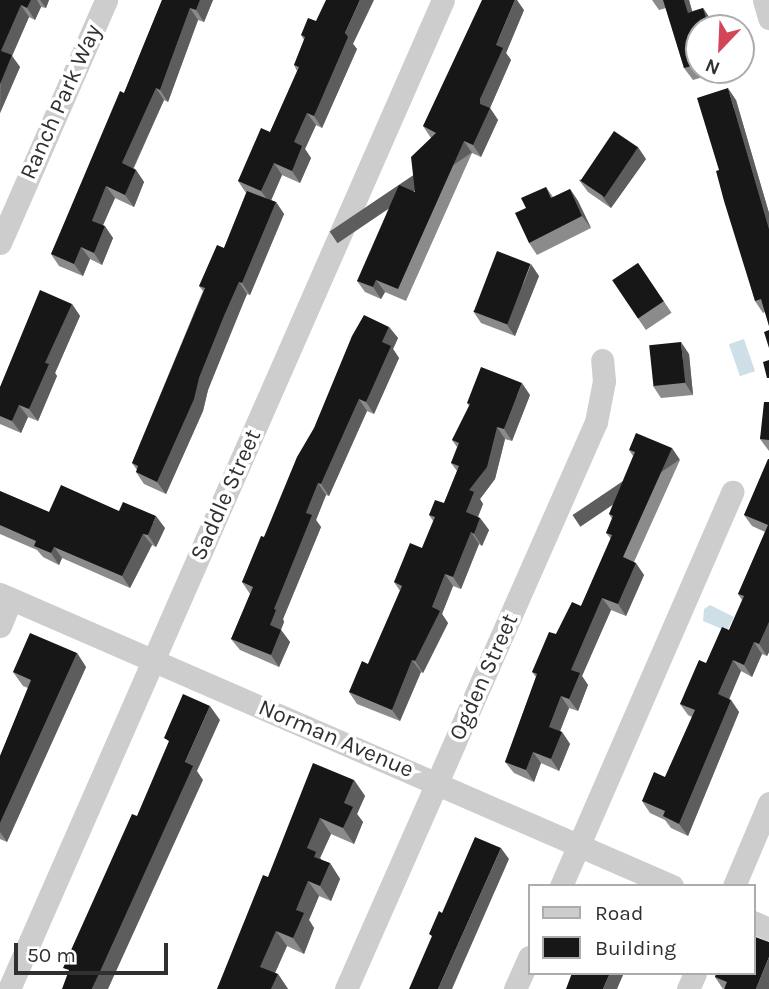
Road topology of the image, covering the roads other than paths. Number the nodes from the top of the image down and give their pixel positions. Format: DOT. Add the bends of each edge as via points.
graph roads {
  1 [pos="106,0"];
  2 [pos="443,0"];
  3 [pos="764,0"];
  4 [pos="769,18"];
  5 [pos="0,243"];
  6 [pos="602,360"];
  7 [pos="732,492"];
  8 [pos="6,597"];
  9 [pos="0,626"];
  10 [pos="153,660"];
  11 [pos="437,783"];
  12 [pos="769,803"];
  13 [pos="579,844"];
  14 [pos="562,884"];
  15 [pos="668,884"];
  16 [pos="735,884"];
  17 [pos="528,959"];
  18 [pos="9,989"];
  19 [pos="345,989"];
  20 [pos="515,989"];
  1 -- 5 [label="street, Ranch Park Way"];
  2 -- 10 [label="street, Saddle Street"];
  3 -- 4 [label="street"];
  6 -- 11 [label="street, Ogden Street" via="604,380 596,422"];
  7 -- 13 [label="street"];
  8 -- 9 [label="street"];
  8 -- 10 [label="street, Norman Avenue"];
  10 -- 11 [label="street, Norman Avenue"];
  10 -- 18 [label="street, Saddle Street"];
  11 -- 13 [label="street, Norman Avenue"];
  11 -- 19 [label="street, Ogden Street"];
  12 -- 16 [label="street"];
  13 -- 14 [label="street"];
  13 -- 15 [label="street, Norman Avenue"];
  17 -- 20 [label="street"];
}
